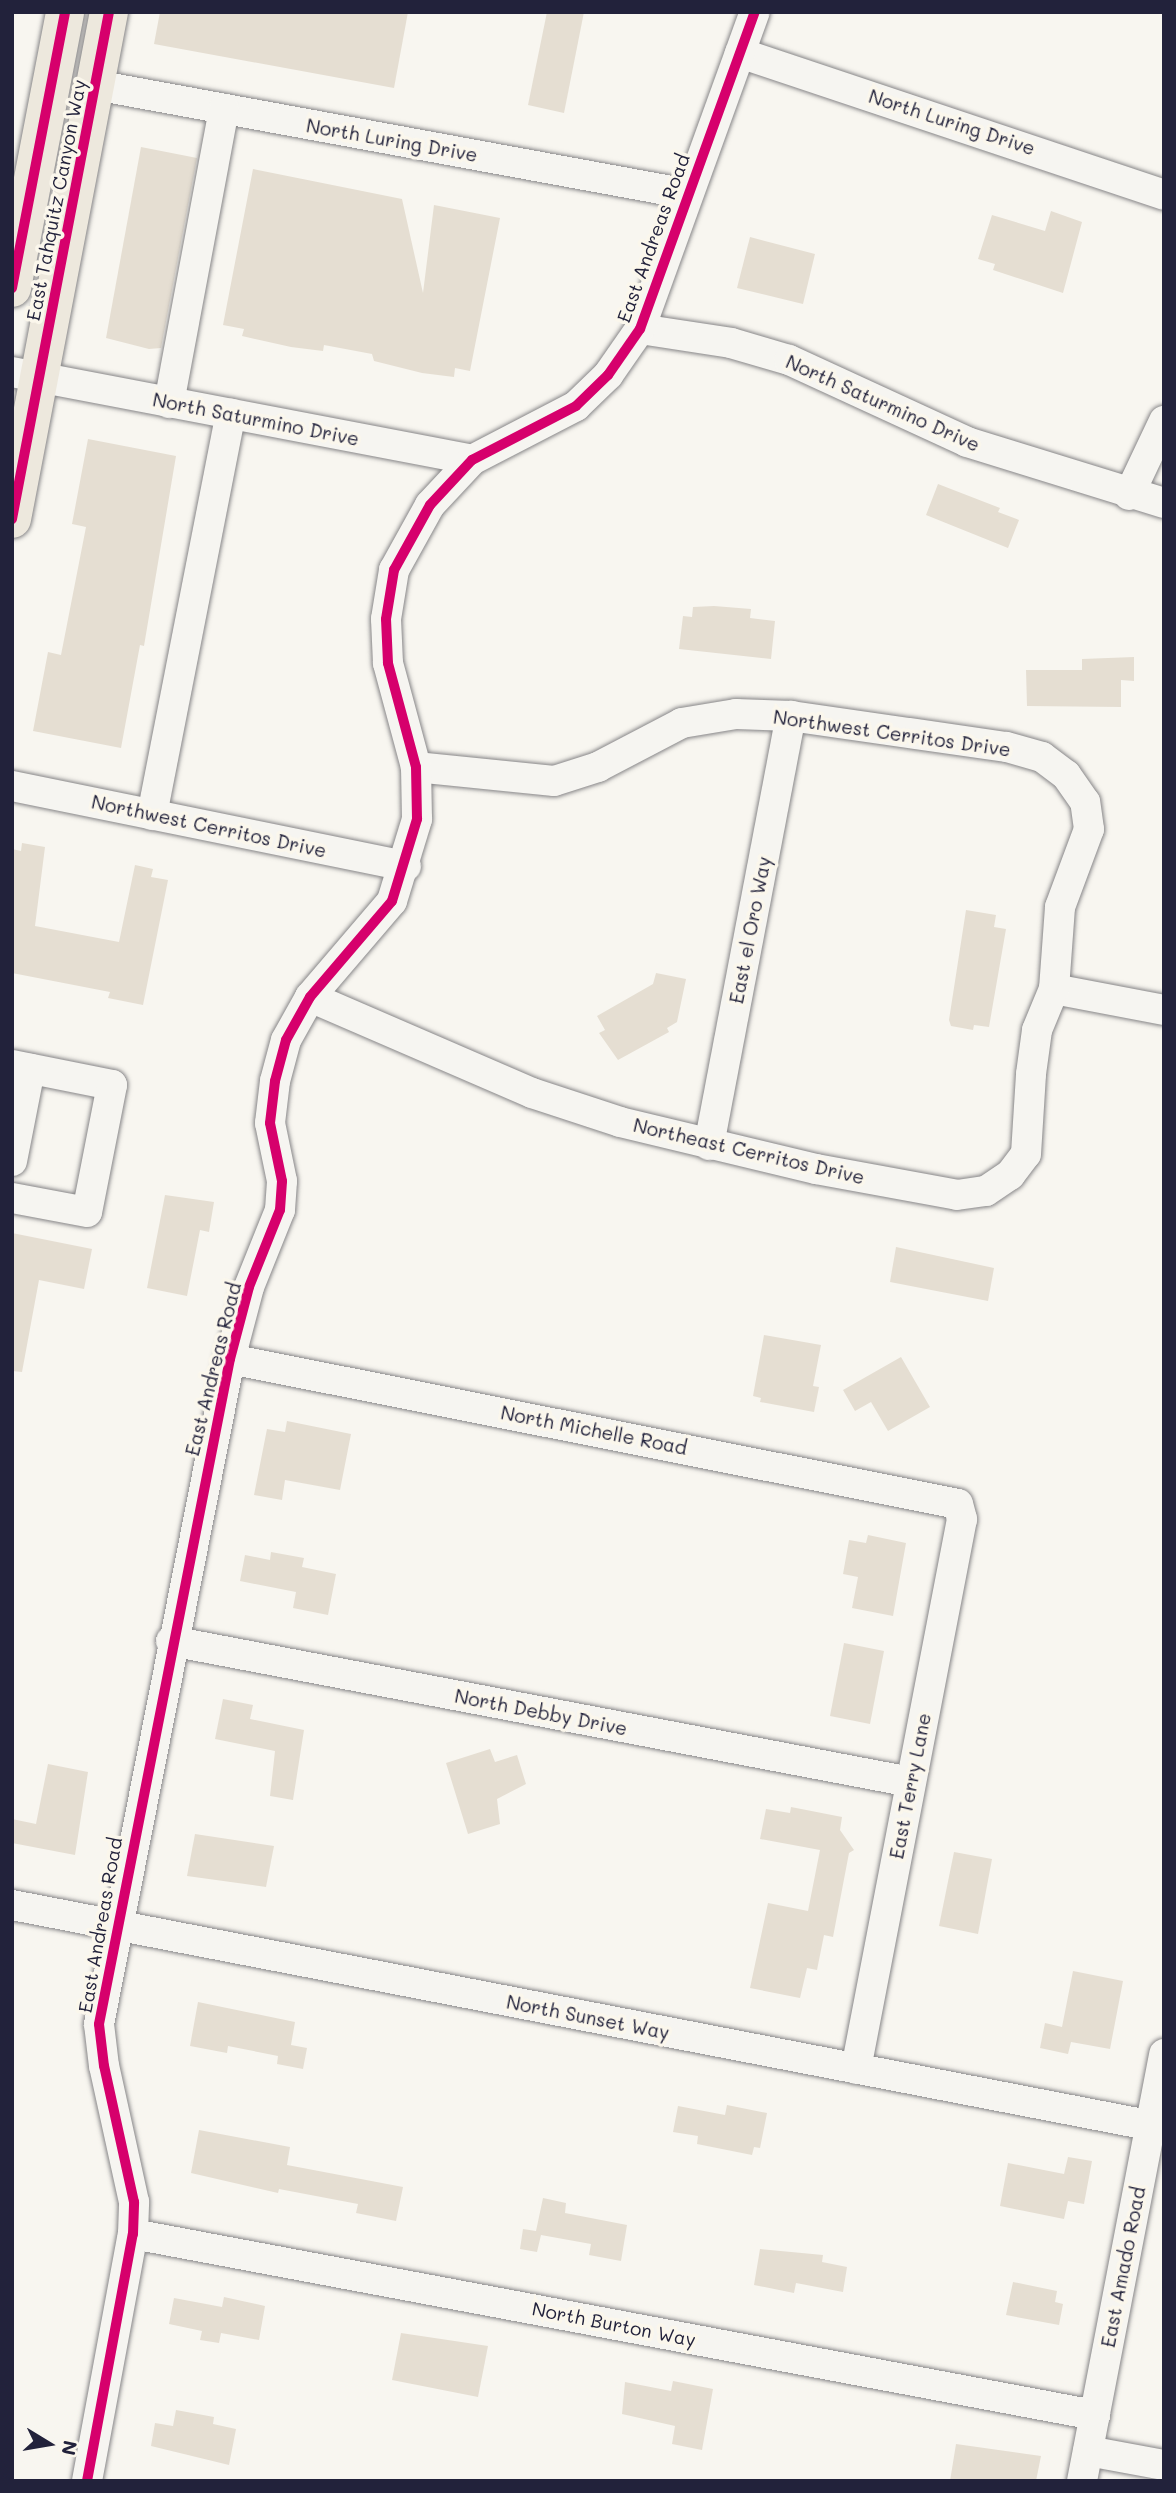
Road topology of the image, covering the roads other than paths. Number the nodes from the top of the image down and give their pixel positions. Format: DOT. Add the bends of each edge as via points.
graph roads {
  1 [pos="65,12"];
  2 [pos="110,12"];
  3 [pos="755,12"];
  4 [pos="740,53"];
  5 [pos="95,85"];
  6 [pos="224,109"];
  7 [pos="688,194"];
  8 [pos="1164,195"];
  9 [pos="12,288"];
  10 [pos="640,329"];
  11 [pos="26,375"];
  12 [pos="169,402"];
  13 [pos="231,414"];
  14 [pos="1164,421"];
  15 [pos="472,460"];
  16 [pos="1129,495"];
  17 [pos="1164,503"];
  18 [pos="12,519"];
  19 [pos="791,716"];
  20 [pos="416,767"];
  21 [pos="12,786"];
  22 [pos="152,815"];
  23 [pos="405,866"];
  24 [pos="1054,989"];
  25 [pos="310,997"];
  26 [pos="1164,1010"];
  27 [pos="21,1067"];
  28 [pos="709,1145"];
  29 [pos="12,1161"];
  30 [pos="12,1198"];
  31 [pos="230,1359"];
  32 [pos="958,1504"];
  33 [pos="171,1641"];
  34 [pos="911,1782"];
  35 [pos="12,1905"];
  36 [pos="117,1927"];
  37 [pos="1164,2054"];
  38 [pos="856,2069"];
  39 [pos="1157,2127"];
  40 [pos="133,2234"];
  41 [pos="1095,2415"];
  42 [pos="1088,2451"];
  43 [pos="1164,2465"];
  44 [pos="87,2481"];
  45 [pos="1082,2481"];
  1 -- 9 [label="main road, East Tahquitz Canyon Way"];
  2 -- 5 [label="main road, East Tahquitz Canyon Way"];
  3 -- 4 [label="street, East Andreas Road"];
  4 -- 7 [label="street, East Andreas Road"];
  4 -- 8 [label="street, North Luring Drive"];
  5 -- 6 [label="street, North Luring Drive"];
  5 -- 11 [label="main road, East Tahquitz Canyon Way"];
  6 -- 7 [label="street, North Luring Drive"];
  6 -- 12 [label="street"];
  7 -- 10 [label="street, East Andreas Road"];
  10 -- 15 [label="street, East Andreas Road" via="608,375 576,405"];
  10 -- 16 [label="street, North Saturmino Drive" via="731,343 789,360 967,442"];
  11 -- 12 [label="street, North Saturmino Drive"];
  11 -- 18 [label="main road, East Tahquitz Canyon Way"];
  12 -- 13 [label="street, North Saturmino Drive"];
  13 -- 15 [label="street, North Saturmino Drive"];
  13 -- 22 [label="street"];
  14 -- 16 [label="street"];
  15 -- 20 [label="street, East Andreas Road" via="430,505 394,570 386,619 388,663"];
  16 -- 17 [label="street, North Saturmino Drive"];
  19 -- 20 [label="street, Northwest Cerritos Drive" via="736,714 682,723 598,767 554,781"];
  19 -- 24 [label="street, Northwest Cerritos Drive" via="1006,747 1042,757 1066,775 1085,802 1089,829 1060,907"];
  19 -- 28 [label="street, East el Oro Way"];
  20 -- 23 [label="street, East Andreas Road" via="417,819"];
  21 -- 22 [label="street, Northwest Cerritos Drive"];
  22 -- 23 [label="street, Northwest Cerritos Drive"];
  23 -- 25 [label="street, East Andreas Road" via="392,901"];
  24 -- 26 [label="street"];
  24 -- 28 [label="street, Northeast Cerritos Drive" via="1037,1030 1026,1154 1010,1175 986,1191 957,1195"];
  25 -- 28 [label="street, Northeast Cerritos Drive" via="532,1093"];
  25 -- 31 [label="street, East Andreas Road" via="286,1040 275,1081 270,1123 282,1181 280,1210 249,1287"];
  27 -- 29 [label="street"];
  27 -- 30 [label="street" via="112,1085 87,1212"];
  31 -- 32 [label="street, North Michelle Road"];
  31 -- 33 [label="street, East Andreas Road"];
  32 -- 34 [label="street, East Terry Lane" via="961,1519"];
  33 -- 34 [label="street, North Debby Drive"];
  33 -- 36 [label="street, East Andreas Road"];
  34 -- 38 [label="street, East Terry Lane"];
  35 -- 36 [label="street, North Sunset Way"];
  36 -- 38 [label="street, North Sunset Way"];
  36 -- 40 [label="street, East Andreas Road" via="99,2024 134,2202"];
  37 -- 39 [label="street, East Amado Road"];
  38 -- 39 [label="street, North Sunset Way"];
  39 -- 41 [label="street, East Amado Road"];
  40 -- 41 [label="street, North Burton Way"];
  40 -- 44 [label="street, East Andreas Road"];
  41 -- 42 [label="street, East Amado Road"];
  42 -- 43 [label="street"];
  42 -- 45 [label="street, East Amado Road"];
}
